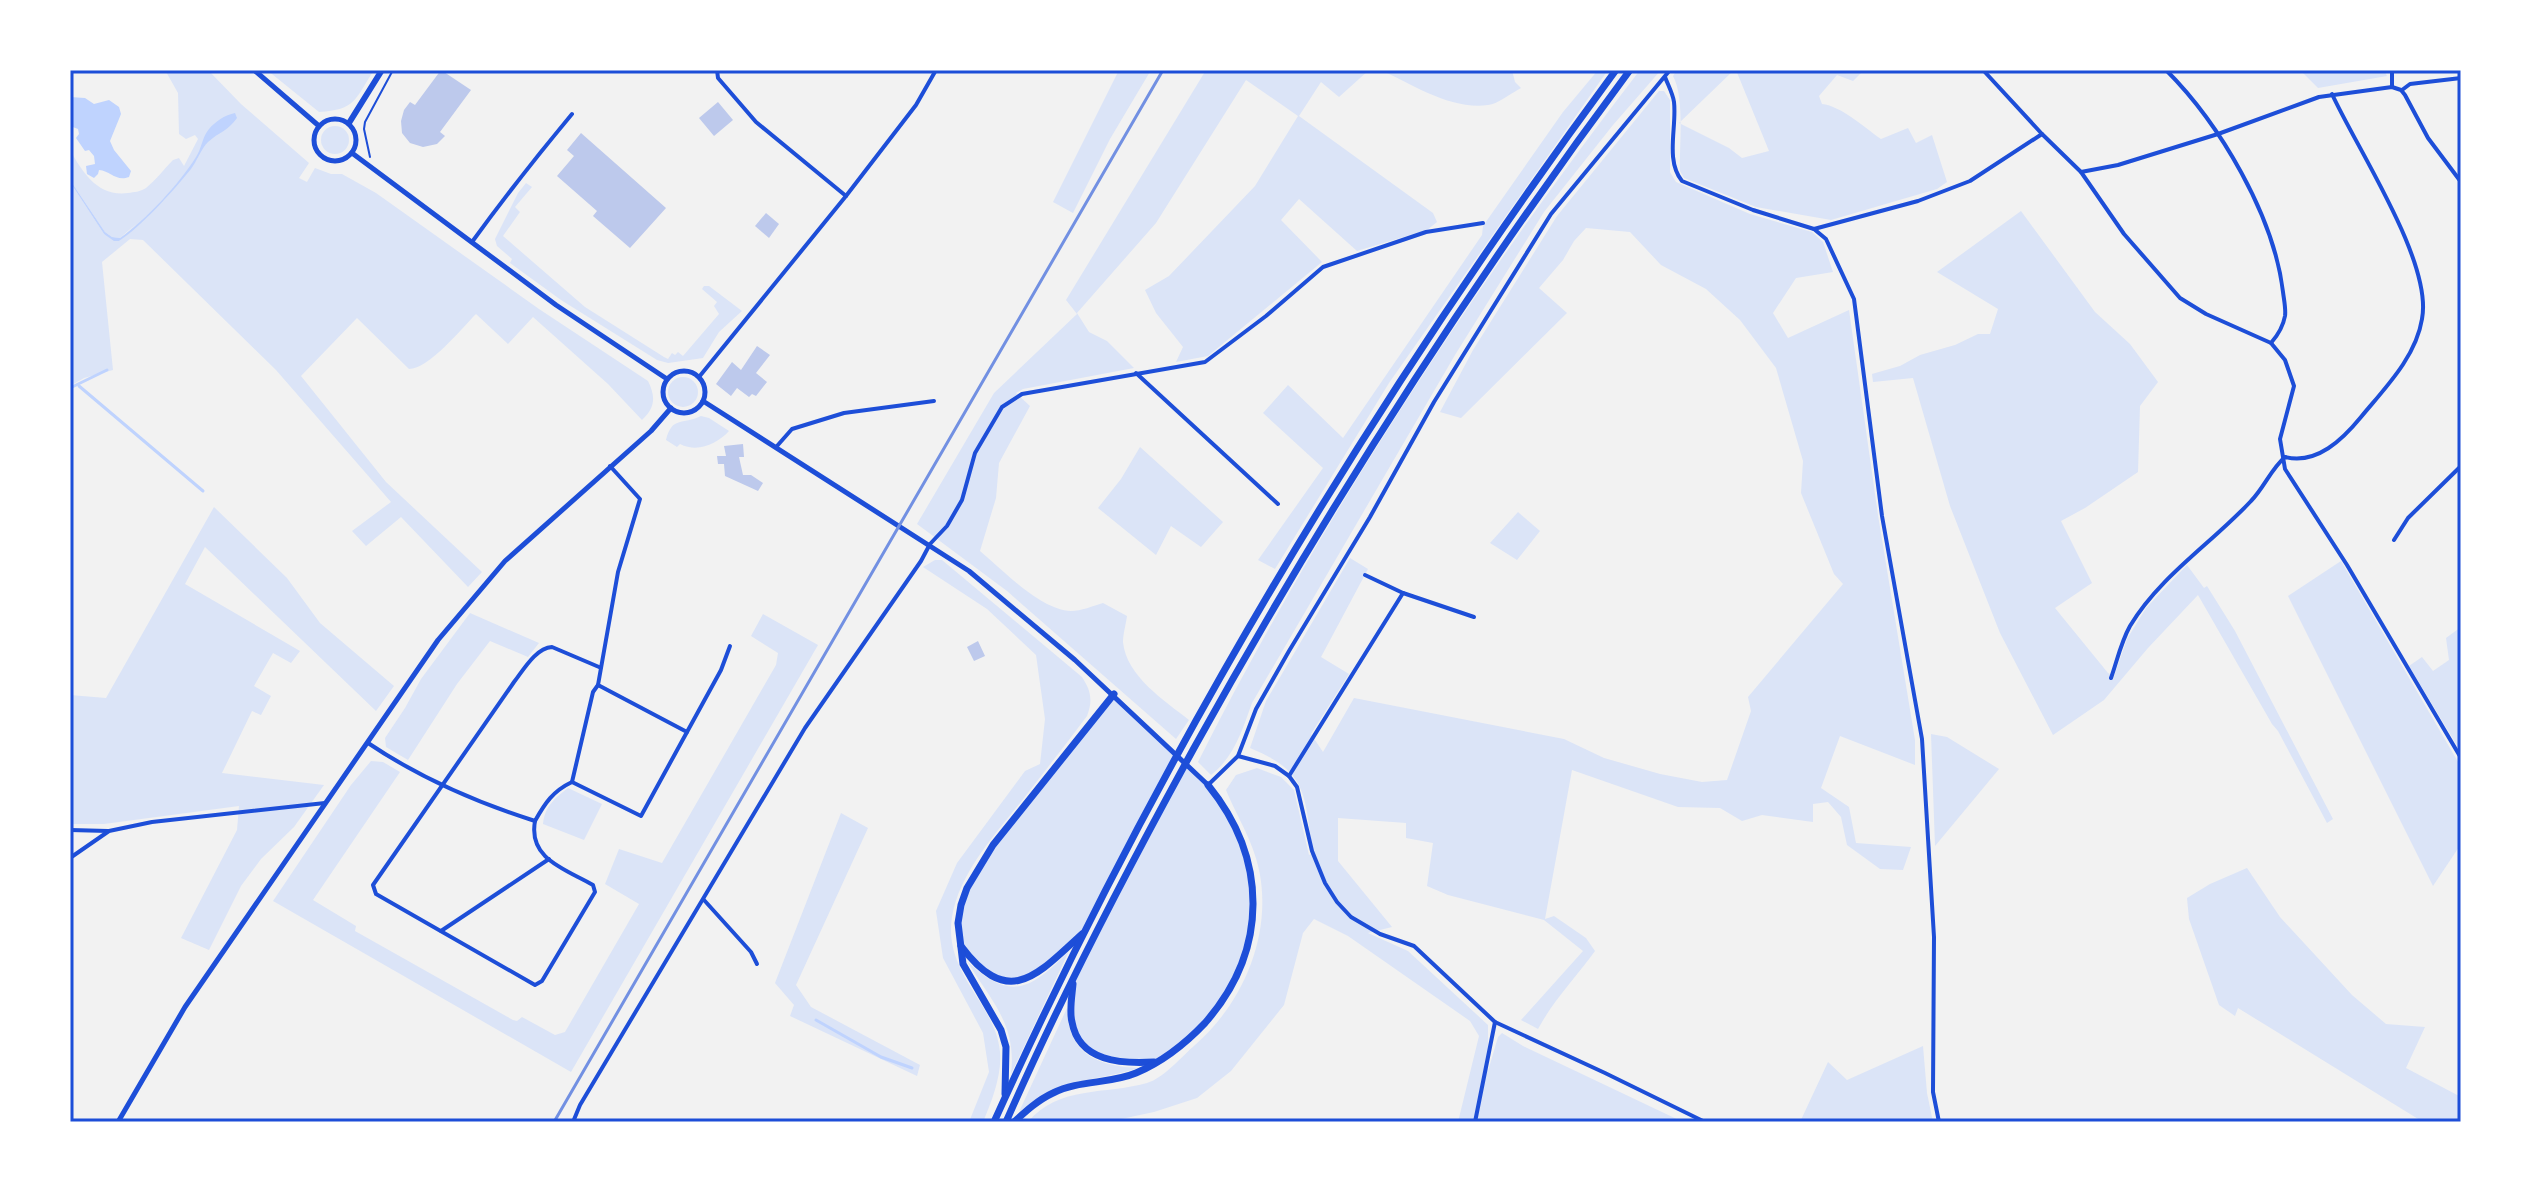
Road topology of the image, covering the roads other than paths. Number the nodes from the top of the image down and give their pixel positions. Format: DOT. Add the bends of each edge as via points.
graph roads {
  1 [pos="254,70"];
  2 [pos="382,70"];
  3 [pos="717,70"];
  4 [pos="936,70"];
  5 [pos="1616,70"];
  6 [pos="1630,70"];
  7 [pos="1670,70"];
  8 [pos="1983,70"];
  9 [pos="2166,70"];
  10 [pos="2392,70"];
  11 [pos="1665,77"];
  12 [pos="2461,78"];
  13 [pos="2392,87"];
  14 [pos="2401,90"];
  15 [pos="2332,94"];
  16 [pos="572,114"];
  17 [pos="349,123"];
  18 [pos="319,126"];
  19 [pos="2042,134"];
  20 [pos="2218,134"];
  21 [pos="352,153"];
  22 [pos="2081,172"];
  23 [pos="2461,182"];
  24 [pos="846,196"];
  25 [pos="1483,223"];
  26 [pos="1814,229"];
  27 [pos="471,244"];
  28 [pos="2271,343"];
  29 [pos="1136,373"];
  30 [pos="699,377"];
  31 [pos="667,379"];
  32 [pos="703,401"];
  33 [pos="934,401"];
  34 [pos="671,408"];
  35 [pos="777,446"];
  36 [pos="2285,457"];
  37 [pos="610,466"];
  38 [pos="2461,466"];
  39 [pos="1278,504"];
  40 [pos="2394,540"];
  41 [pos="930,544"];
  42 [pos="1365,575"];
  43 [pos="1403,593"];
  44 [pos="1474,617"];
  45 [pos="730,646"];
  46 [pos="599,667"];
  47 [pos="2111,678"];
  48 [pos="598,685"];
  49 [pos="1114,694"];
  50 [pos="687,732"];
  51 [pos="368,743"];
  52 [pos="1238,756"];
  53 [pos="2461,758"];
  54 [pos="1289,776"];
  55 [pos="572,782"];
  56 [pos="1208,785"];
  57 [pos="441,786"];
  58 [pos="326,803"];
  59 [pos="535,821"];
  60 [pos="70,830"];
  61 [pos="109,831"];
  62 [pos="70,858"];
  63 [pos="549,859"];
  64 [pos="704,900"];
  65 [pos="1086,930"];
  66 [pos="440,931"];
  67 [pos="960,944"];
  68 [pos="757,964"];
  69 [pos="1073,980"];
  70 [pos="1495,1022"];
  71 [pos="1156,1061"];
  72 [pos="1005,1099"];
  73 [pos="118,1122"];
  74 [pos="573,1122"];
  75 [pos="994,1122"];
  76 [pos="1006,1122"];
  77 [pos="1014,1122"];
  78 [pos="1475,1122"];
  79 [pos="1705,1122"];
  80 [pos="1939,1122"];
  1 -- 18 [label="street"];
  2 -- 17 [label="main road"];
  3 -- 24 [label="street" via="756,122"];
  4 -- 24 [label="street" via="916,105"];
  5 -- 65 [label="highway" via="1377,416 1194,726"];
  6 -- 69 [label="highway" via="1403,396 1296,569 1172,789"];
  7 -- 11 [label="street"];
  8 -- 19 [label="street"];
  9 -- 20 [label="street"];
  10 -- 13 [label="street"];
  11 -- 26 [label="street" via="1674,101 1676,173 1682,181"];
  11 -- 52 [label="street" via="1551,214 1502,290 1256,709"];
  12 -- 14 [label="street" via="2410,84"];
  13 -- 14 [label="street"];
  13 -- 15 [label="street"];
  14 -- 23 [label="street"];
  15 -- 20 [label="street"];
  15 -- 36 [label="street" via="2413,259 2423,318 2409,355 2356,423 2326,451"];
  16 -- 27 [label="street"];
  17 -- 18 [label="street" via="336,118"];
  17 -- 21 [label="street" via="357,141"];
  18 -- 21 [label="street" via="314,144 321,155 337,161"];
  19 -- 22 [label="street"];
  19 -- 26 [label="street" via="1970,181"];
  20 -- 22 [label="street"];
  20 -- 28 [label="street" via="2265,225 2281,274 2286,314"];
  21 -- 27 [label="street"];
  22 -- 28 [label="street" via="2124,234 2180,298"];
  24 -- 30 [label="street"];
  25 -- 29 [label="street" via="1426,232 1323,267 1205,362"];
  26 -- 80 [label="street" via="1826,239 1854,299 1882,516 1922,739 1934,937 1933,1092"];
  27 -- 31 [label="street"];
  28 -- 36 [label="street" via="2285,360 2294,386 2280,439"];
  29 -- 39 [label="street"];
  29 -- 41 [label="street" via="1022,394 1002,407 975,453 962,500"];
  30 -- 31 [label="street" via="683,371"];
  30 -- 32 [label="street"];
  31 -- 34 [label="street" via="663,397"];
  32 -- 34 [label="street" via="688,413"];
  32 -- 35 [label="street"];
  33 -- 35 [label="street" via="844,413 792,429"];
  34 -- 37 [label="street"];
  35 -- 41 [label="street"];
  36 -- 47 [label="street" via="2252,501 2144,606 2124,639"];
  36 -- 53 [label="street" via="2285,469"];
  37 -- 46 [label="street" via="640,499 618,572"];
  37 -- 51 [label="street" via="482,585"];
  38 -- 40 [label="street" via="2408,518"];
  41 -- 49 [label="street" via="1001,596"];
  41 -- 64 [label="street" via="805,728"];
  42 -- 43 [label="street"];
  43 -- 44 [label="street"];
  43 -- 54 [label="street"];
  45 -- 50 [label="street"];
  46 -- 48 [label="street"];
  46 -- 57 [label="street" via="544,648"];
  48 -- 50 [label="street"];
  48 -- 55 [label="street"];
  49 -- 56 [label="street"];
  49 -- 67 [label="highway" via="977,869 961,905"];
  50 -- 55 [label="street" via="641,816"];
  51 -- 57 [label="street"];
  51 -- 58 [label="street"];
  52 -- 54 [label="street" via="1275,766"];
  52 -- 56 [label="street"];
  54 -- 70 [label="street" via="1297,787 1312,851 1337,902 1360,923 1414,946"];
  55 -- 59 [label="street" via="545,802"];
  56 -- 71 [label="highway" via="1225,805 1246,852 1252,926 1241,970 1217,1009 1184,1043"];
  57 -- 59 [label="street"];
  57 -- 66 [label="street" via="373,885 376,894"];
  58 -- 61 [label="street"];
  58 -- 73 [label="street" via="185,1007"];
  59 -- 63 [label="street" via="537,850"];
  60 -- 61 [label="street"];
  61 -- 62 [label="street"];
  63 -- 66 [label="street"];
  63 -- 66 [label="street" via="593,885 595,892 542,981 535,985"];
  64 -- 68 [label="street"];
  64 -- 74 [label="street"];
  65 -- 67 [label="highway" via="1045,968 1022,981 994,978"];
  65 -- 72 [label="highway"];
  67 -- 72 [label="highway" via="969,978 994,1014 1006,1047"];
  69 -- 71 [label="highway" via="1071,1022 1086,1049 1116,1062"];
  69 -- 76 [label="highway"];
  70 -- 78 [label="street"];
  70 -- 79 [label="street"];
  71 -- 77 [label="highway" via="1137,1073 1054,1092"];
  72 -- 75 [label="highway"];
}
